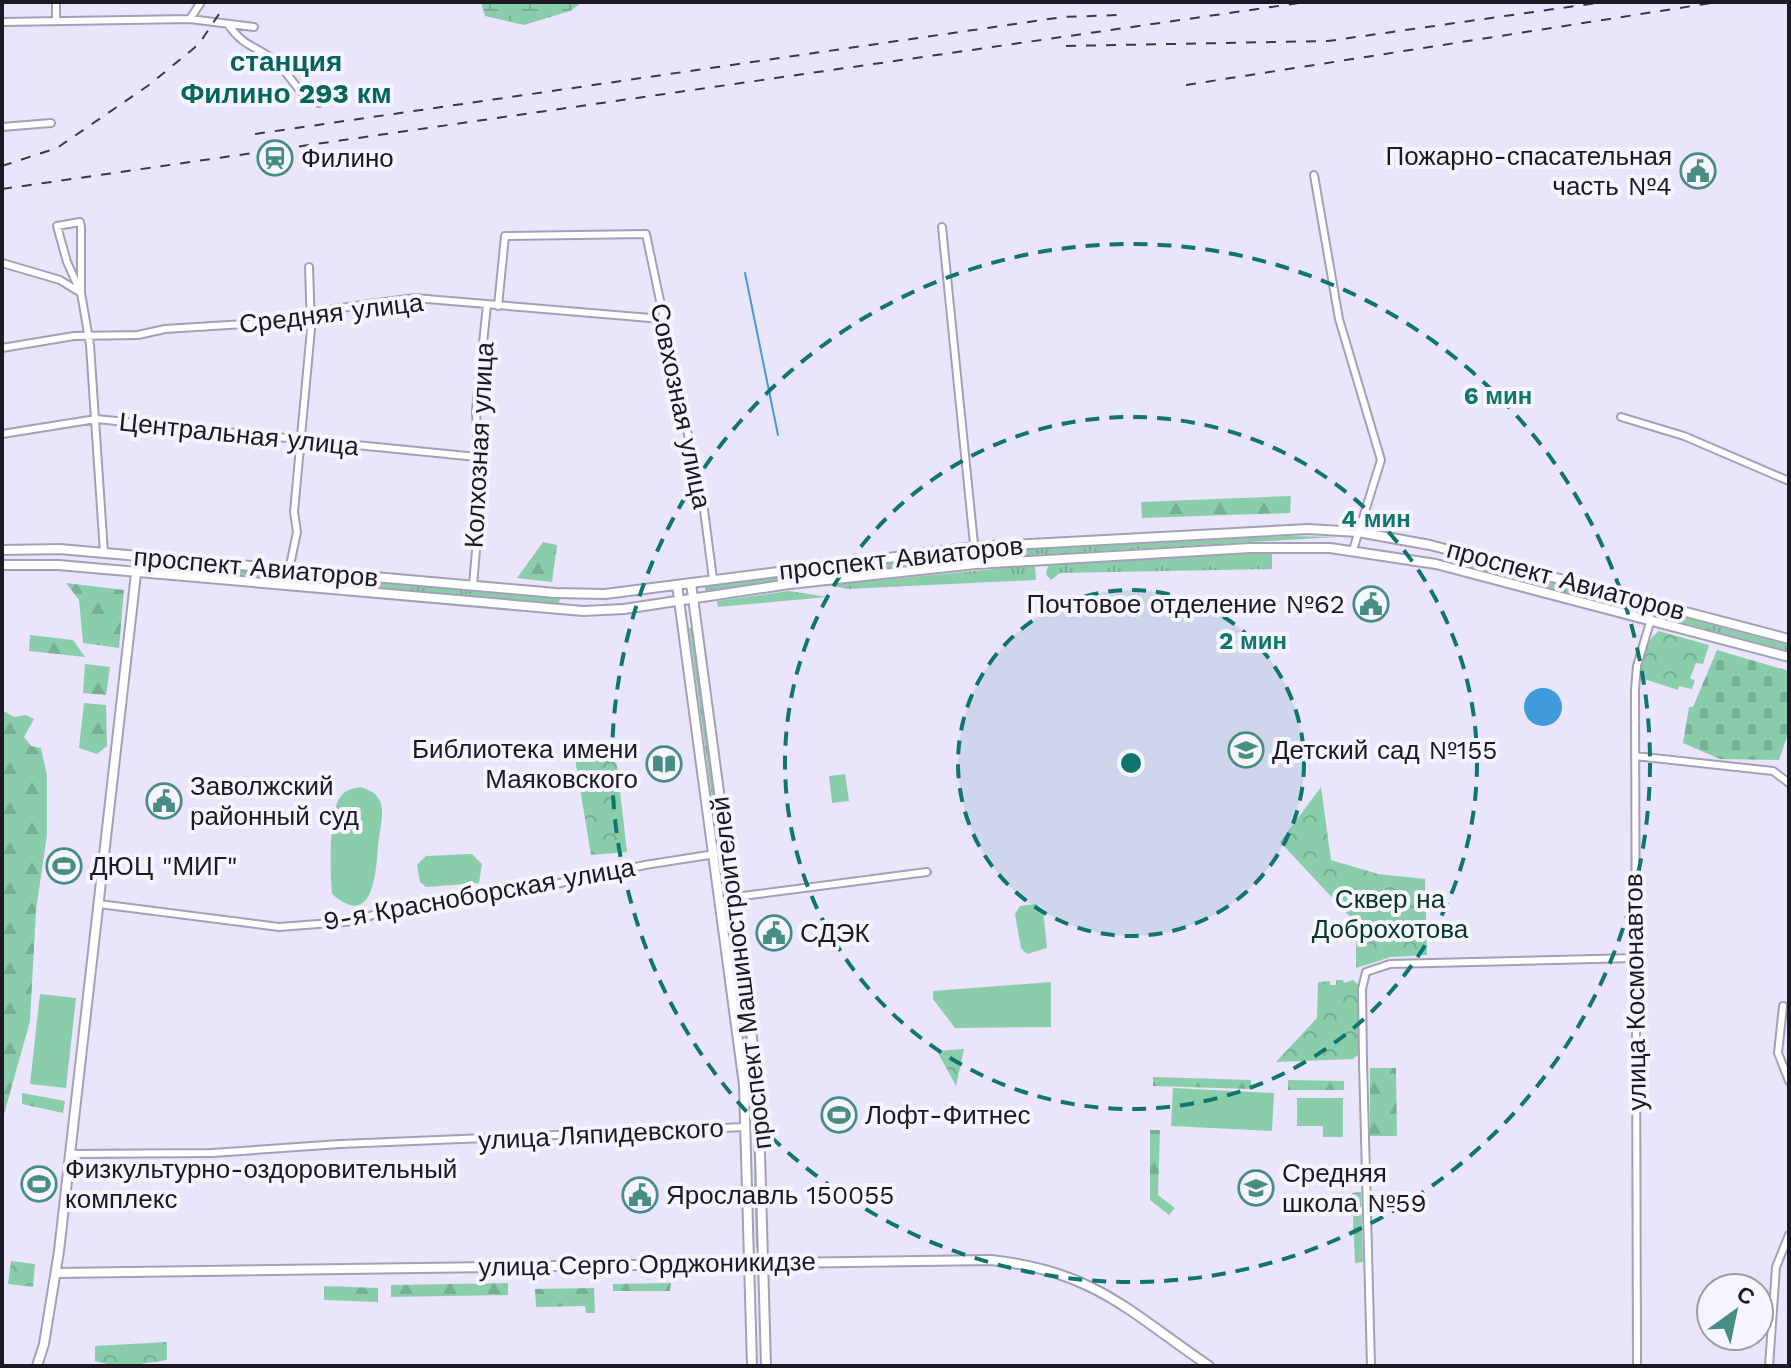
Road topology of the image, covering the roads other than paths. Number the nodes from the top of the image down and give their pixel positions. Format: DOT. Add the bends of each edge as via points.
graph roads {
  1 [pos="56,2"];
  2 [pos="201,2"];
  3 [pos="190,19"];
  4 [pos="56,21"];
  5 [pos="2,22"];
  6 [pos="228,24"];
  7 [pos="254,27"];
  8 [pos="319,103"];
  9 [pos="51,123"];
  10 [pos="2,127"];
  11 [pos="1314,175"];
  12 [pos="942,227"];
  13 [pos="2,263"];
  14 [pos="309,267"];
  15 [pos="81,293"];
  16 [pos="487,305"];
  17 [pos="498,306"];
  18 [pos="311,315"];
  19 [pos="662,319"];
  20 [pos="88,336"];
  21 [pos="2,348"];
  22 [pos="1621,417"];
  23 [pos="96,419"];
  24 [pos="2,434"];
  25 [pos="301,440"];
  26 [pos="477,457"];
  27 [pos="1789,481"];
  28 [pos="1358,532"];
  29 [pos="974,547"];
  30 [pos="60,549"];
  31 [pos="2,550"];
  32 [pos="1353,550"];
  33 [pos="104,553"];
  34 [pos="138,556"];
  35 [pos="976,564"];
  36 [pos="2,565"];
  37 [pos="58,565"];
  38 [pos="289,570"];
  39 [pos="137,572"];
  40 [pos="713,579"];
  41 [pos="691,583"];
  42 [pos="473,585"];
  43 [pos="677,585"];
  44 [pos="693,599"];
  45 [pos="679,601"];
  46 [pos="1651,619"];
  47 [pos="1789,639"];
  48 [pos="1789,657"];
  49 [pos="1635,756"];
  50 [pos="1789,783"];
  51 [pos="715,854"];
  52 [pos="927,872"];
  53 [pos="735,897"];
  54 [pos="99,904"];
  55 [pos="1635,958"];
  56 [pos="1783,1006"];
  57 [pos="1780,1056"];
  58 [pos="1789,1058"];
  59 [pos="1789,1081"];
  60 [pos="748,1127"];
  61 [pos="71,1154"];
  62 [pos="1789,1235"];
  63 [pos="751,1262"];
  64 [pos="765,1262"];
  65 [pos="56,1273"];
  66 [pos="37,1366"];
  67 [pos="752,1366"];
  68 [pos="766,1366"];
  69 [pos="1209,1366"];
  70 [pos="1371,1366"];
  71 [pos="1637,1366"];
  72 [pos="1769,1366"];
  1 -- 4 [label="street"];
  2 -- 3 [label="street"];
  3 -- 4 [label="street"];
  3 -- 6 [label="street"];
  4 -- 5 [label="street"];
  6 -- 7 [label="street"];
  6 -- 8 [label="street" via="240,41 277,61 307,99"];
  9 -- 10 [label="street"];
  11 -- 28 [label="street" via="1339,319 1381,460"];
  12 -- 29 [label="street"];
  13 -- 15 [label="street" via="60,280"];
  14 -- 18 [label="street"];
  15 -- 15 [label="street" via="80,222 57,226 67,262"];
  15 -- 20 [label="street"];
  16 -- 17 [label="street, Средняя улица"];
  16 -- 18 [label="street, Средняя улица" via="415,298"];
  16 -- 26 [label="street, Колхозная улица" via="476,410"];
  17 -- 19 [label="street, Средняя улица"];
  17 -- 19 [label="street, Совхозная улица" via="505,236 646,234"];
  18 -- 20 [label="street, Средняя улица"];
  18 -- 25 [label="street"];
  19 -- 40 [label="street, Совхозная улица" via="704,510"];
  20 -- 21 [label="street, Средняя улица"];
  20 -- 23 [label="street"];
  22 -- 27 [label="street" via="1684,436"];
  23 -- 24 [label="street, Центральная улица"];
  23 -- 25 [label="street, Центральная улица"];
  23 -- 33 [label="street"];
  25 -- 26 [label="street, Центральная улица"];
  25 -- 38 [label="street" via="297,532"];
  26 -- 42 [label="street, Колхозная улица" via="480,505"];
  28 -- 29 [label="main road, проспект Авиаторов" via="1280,529"];
  28 -- 32 [label="street"];
  28 -- 47 [label="main road, проспект Авиаторов" via="1457,552"];
  29 -- 35 [label="street"];
  29 -- 40 [label="main road, проспект Авиаторов"];
  30 -- 31 [label="main road, проспект Авиаторов"];
  30 -- 33 [label="main road, проспект Авиаторов"];
  30 -- 37 [label="street"];
  32 -- 35 [label="main road, проспект Авиаторов" via="1250,548"];
  32 -- 46 [label="main road, проспект Авиаторов" via="1436,564"];
  33 -- 34 [label="main road, проспект Авиаторов"];
  34 -- 38 [label="main road, проспект Авиаторов"];
  34 -- 39 [label="main road"];
  35 -- 44 [label="main road, проспект Авиаторов"];
  36 -- 37 [label="main road, проспект Авиаторов"];
  37 -- 39 [label="main road, проспект Авиаторов"];
  38 -- 42 [label="main road, проспект Авиаторов"];
  39 -- 45 [label="main road, проспект Авиаторов" via="579,611"];
  39 -- 54 [label="main road"];
  40 -- 41 [label="main road, проспект Авиаторов"];
  41 -- 43 [label="main road, проспект Авиаторов"];
  41 -- 44 [label="main road, проспект Машиностроителей"];
  42 -- 43 [label="main road, проспект Авиаторов" via="583,594"];
  43 -- 45 [label="main road, проспект Машиностроителей"];
  44 -- 45 [label="main road, проспект Авиаторов"];
  44 -- 53 [label="main road, проспект Машиностроителей"];
  45 -- 51 [label="main road, проспект Машиностроителей"];
  46 -- 48 [label="main road, проспект Авиаторов"];
  46 -- 49 [label="street, улица Космонавтов" via="1636,674"];
  49 -- 50 [label="street" via="1773,771"];
  49 -- 55 [label="street, улица Космонавтов"];
  51 -- 54 [label="street, 9-я Красноборская улица" via="383,911 357,921 279,927"];
  51 -- 60 [label="main road, проспект Машиностроителей"];
  52 -- 53 [label="street"];
  53 -- 64 [label="main road, проспект Машиностроителей" via="761,1106"];
  54 -- 61 [label="main road"];
  55 -- 70 [label="street" via="1390,964 1366,972 1362,989"];
  55 -- 71 [label="street, улица Космонавтов"];
  56 -- 57 [label="street"];
  57 -- 58 [label="street"];
  57 -- 59 [label="street"];
  60 -- 61 [label="street, улица Ляпидевского" via="212,1153"];
  60 -- 63 [label="main road, проспект Машиностроителей"];
  61 -- 65 [label="main road"];
  62 -- 72 [label="street" via="1776,1267"];
  63 -- 64 [label="main road, улица Серго Орджоникидзе"];
  63 -- 65 [label="main road, улица Серго Орджоникидзе"];
  63 -- 67 [label="main road, проспект Машиностроителей"];
  64 -- 68 [label="main road, проспект Машиностроителей"];
  64 -- 69 [label="main road, улица Серго Орджоникидзе" via="960,1258 1048,1268 1105,1292"];
  65 -- 66 [label="main road"];
}
